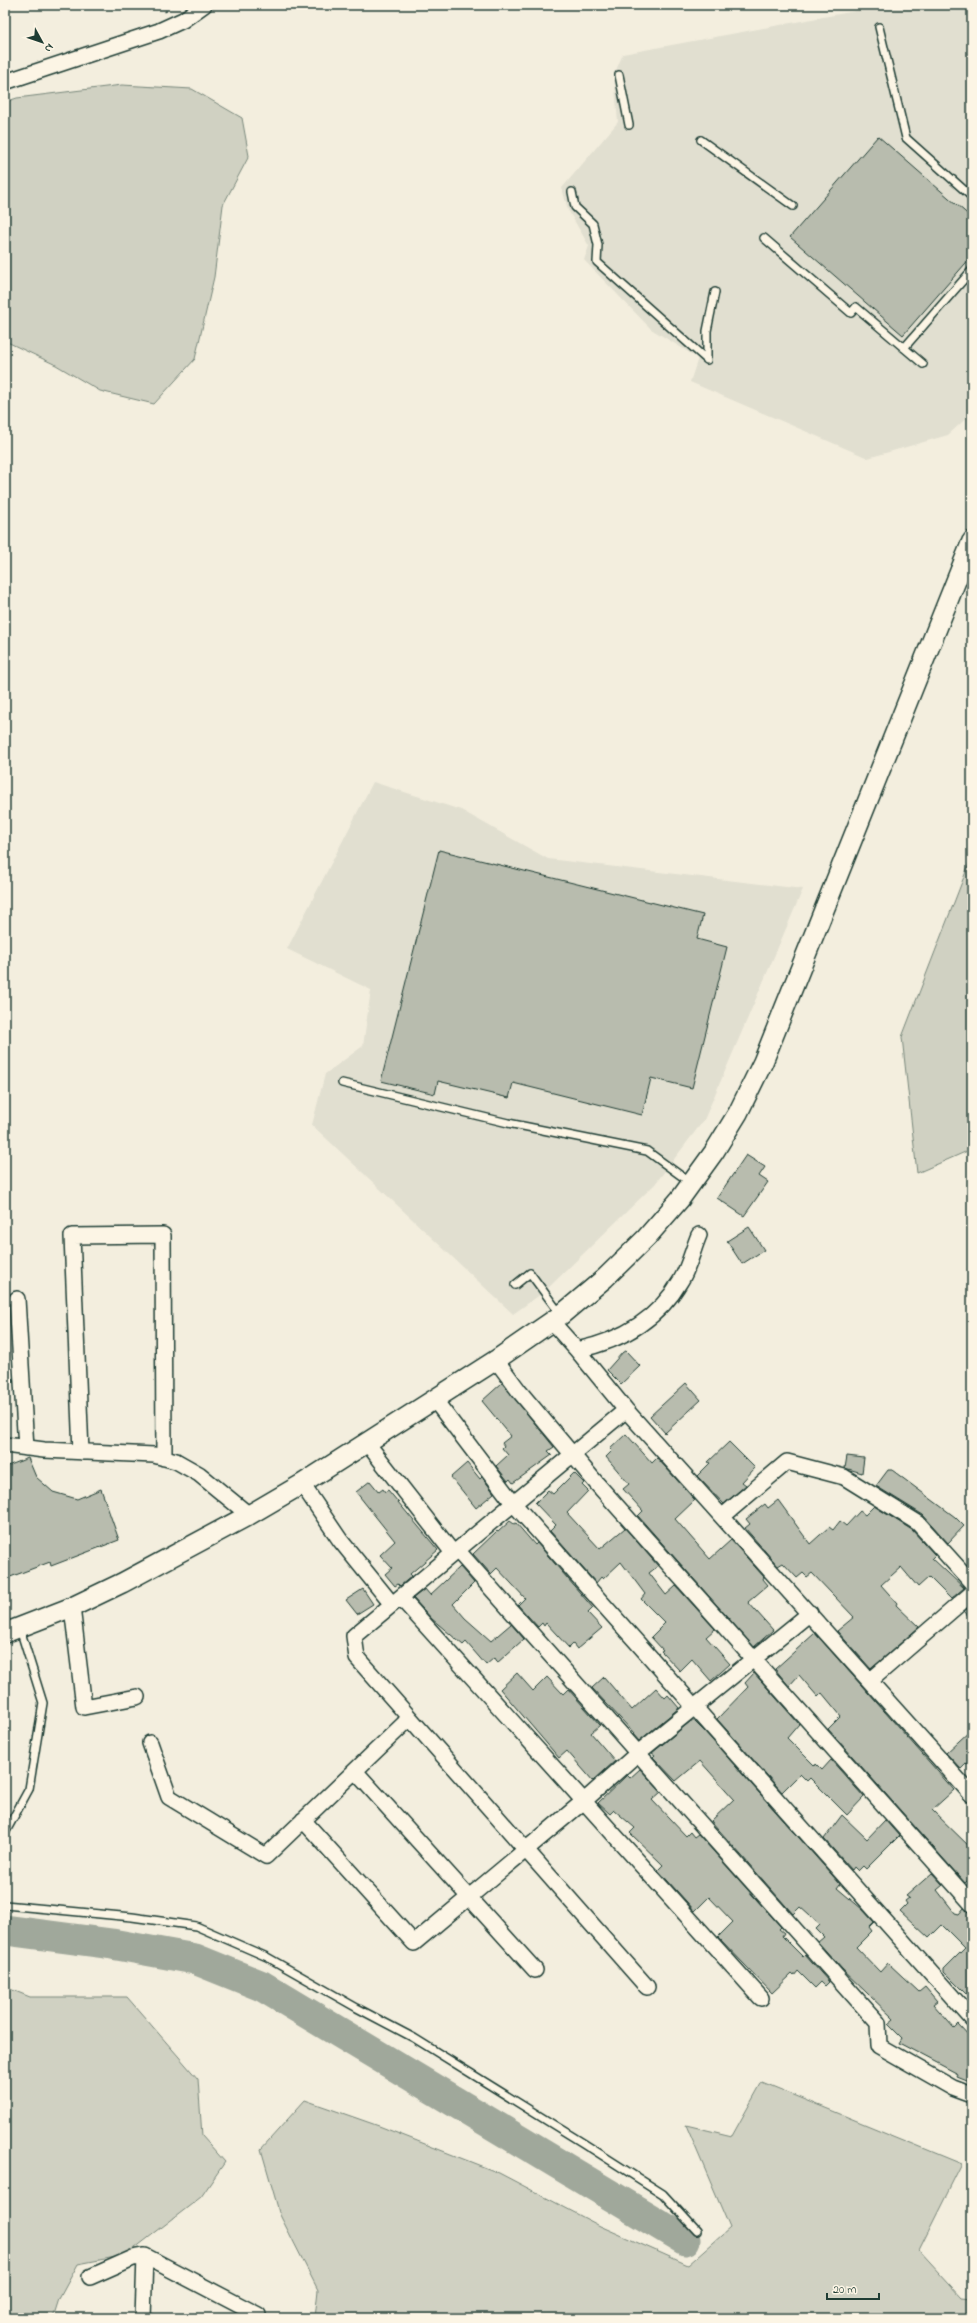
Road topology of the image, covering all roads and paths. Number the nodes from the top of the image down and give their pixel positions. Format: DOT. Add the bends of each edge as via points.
graph roads {
  1 [pos="204,5"];
  2 [pos="879,27"];
  3 [pos="619,75"];
  4 [pos="5,82"];
  5 [pos="629,125"];
  6 [pos="701,140"];
  7 [pos="572,192"];
  8 [pos="972,197"];
  9 [pos="793,206"];
  10 [pos="764,238"];
  11 [pos="972,270"];
  12 [pos="715,292"];
  13 [pos="904,348"];
  14 [pos="923,364"];
  15 [pos="972,541"];
  16 [pos="342,1083"];
  17 [pos="691,1183"];
  18 [pos="699,1235"];
  19 [pos="515,1285"];
  20 [pos="17,1299"];
  21 [pos="557,1318"];
  22 [pos="577,1350"];
  23 [pos="496,1360"];
  24 [pos="434,1399"];
  25 [pos="626,1410"];
  26 [pos="367,1443"];
  27 [pos="5,1445"];
  28 [pos="26,1448"];
  29 [pos="81,1452"];
  30 [pos="572,1454"];
  31 [pos="164,1458"];
  32 [pos="302,1484"];
  33 [pos="513,1503"];
  34 [pos="248,1516"];
  35 [pos="723,1516"];
  36 [pos="455,1552"];
  37 [pos="972,1583"];
  38 [pos="972,1592"];
  39 [pos="396,1600"];
  40 [pos="72,1607"];
  41 [pos="810,1613"];
  42 [pos="12,1631"];
  43 [pos="755,1659"];
  44 [pos="870,1681"];
  45 [pos="137,1697"];
  46 [pos="696,1708"];
  47 [pos="410,1718"];
  48 [pos="150,1743"];
  49 [pos="638,1753"];
  50 [pos="355,1771"];
  51 [pos="972,1795"];
  52 [pos="584,1801"];
  53 [pos="303,1820"];
  54 [pos="5,1833"];
  55 [pos="526,1849"];
  56 [pos="469,1897"];
  57 [pos="972,1904"];
  58 [pos="5,1905"];
  59 [pos="535,1970"];
  60 [pos="647,1987"];
  61 [pos="761,1998"];
  62 [pos="972,2019"];
  63 [pos="972,2095"];
  64 [pos="697,2230"];
  65 [pos="145,2256"];
  66 [pos="90,2277"];
  67 [pos="143,2318"];
  68 [pos="258,2318"];
  1 -- 4 [label="street" via="182,20 158,31"];
  2 -- 8 [label="lane" via="906,138"];
  3 -- 5 [label="lane"];
  6 -- 9 [label="lane"];
  7 -- 12 [label="lane" via="575,208 593,224 598,244 596,262 707,360 706,331"];
  10 -- 13 [label="lane" via="851,313 856,307"];
  11 -- 13 [label="lane"];
  13 -- 14 [label="lane"];
  15 -- 17 [label="street" via="763,1062 714,1152"];
  16 -- 17 [label="lane" via="508,1123 647,1151"];
  17 -- 21 [label="street" via="646,1238 605,1278"];
  18 -- 22 [label="street" via="681,1280 656,1313 643,1323 598,1346"];
  19 -- 21 [label="lane" via="530,1273"];
  20 -- 28 [label="street"];
  21 -- 22 [label="street"];
  21 -- 23 [label="street"];
  22 -- 25 [label="street"];
  23 -- 24 [label="street"];
  23 -- 30 [label="street"];
  24 -- 26 [label="street"];
  24 -- 33 [label="street"];
  25 -- 30 [label="street"];
  25 -- 35 [label="street"];
  26 -- 32 [label="street"];
  26 -- 36 [label="street"];
  27 -- 28 [label="street"];
  28 -- 29 [label="street"];
  29 -- 31 [label="street" via="154,1455"];
  29 -- 31 [label="street" via="72,1236 163,1235"];
  30 -- 33 [label="street"];
  30 -- 43 [label="street"];
  31 -- 34 [label="street" via="176,1461 199,1474"];
  32 -- 34 [label="street"];
  32 -- 39 [label="street" via="340,1540"];
  33 -- 36 [label="street"];
  33 -- 46 [label="street"];
  34 -- 40 [label="street"];
  35 -- 37 [label="street" via="787,1462 844,1477 918,1523"];
  35 -- 41 [label="street"];
  36 -- 39 [label="street"];
  36 -- 49 [label="street"];
  38 -- 44 [label="street"];
  39 -- 47 [label="street" via="354,1636 357,1658"];
  39 -- 52 [label="street"];
  40 -- 42 [label="street"];
  40 -- 45 [label="street" via="84,1707"];
  41 -- 43 [label="street"];
  41 -- 44 [label="street"];
  42 -- 54 [label="lane" via="43,1703 30,1790"];
  43 -- 46 [label="street"];
  43 -- 57 [label="street"];
  44 -- 51 [label="street"];
  46 -- 49 [label="street"];
  46 -- 62 [label="street"];
  47 -- 50 [label="street"];
  47 -- 55 [label="street"];
  48 -- 53 [label="street" via="169,1797 266,1856"];
  49 -- 52 [label="street"];
  49 -- 63 [label="street" via="878,2023 879,2046 953,2088"];
  50 -- 53 [label="street"];
  50 -- 56 [label="street"];
  52 -- 55 [label="street"];
  52 -- 61 [label="street"];
  53 -- 56 [label="street" via="414,1943"];
  55 -- 56 [label="street"];
  55 -- 60 [label="street"];
  56 -- 59 [label="street"];
  58 -- 64 [label="lane" via="196,1926 268,1957 414,2038 583,2142 663,2194"];
  65 -- 66 [label="street" via="133,2258"];
  65 -- 67 [label="street"];
  65 -- 68 [label="street"];
}
